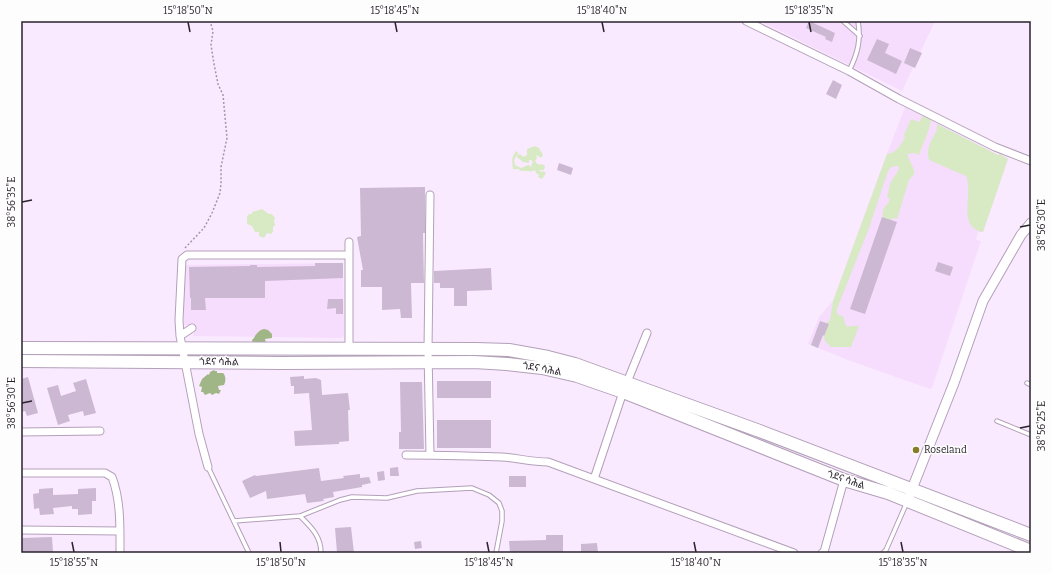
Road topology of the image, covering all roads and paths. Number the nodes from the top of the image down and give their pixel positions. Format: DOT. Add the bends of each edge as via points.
graph roads {
  1 [pos="210,21"];
  2 [pos="746,21"];
  3 [pos="843,21"];
  4 [pos="858,21"];
  5 [pos="860,36"];
  6 [pos="849,71"];
  7 [pos="1031,161"];
  8 [pos="430,195"];
  9 [pos="1031,223"];
  10 [pos="349,242"];
  11 [pos="349,255"];
  12 [pos="182,259"];
  13 [pos="192,328"];
  14 [pos="647,333"];
  15 [pos="181,342"];
  16 [pos="21,348"];
  17 [pos="53,348"];
  18 [pos="348,349"];
  19 [pos="428,350"];
  20 [pos="21,361"];
  21 [pos="54,361"];
  22 [pos="185,361"];
  23 [pos="429,363"];
  24 [pos="625,387"];
  25 [pos="997,421"];
  26 [pos="100,431"];
  27 [pos="21,432"];
  28 [pos="1031,435"];
  29 [pos="772,436"];
  30 [pos="768,449"];
  31 [pos="406,455"];
  32 [pos="430,455"];
  33 [pos="208,466"];
  34 [pos="21,473"];
  35 [pos="594,479"];
  36 [pos="844,480"];
  37 [pos="910,496"];
  38 [pos="300,516"];
  39 [pos="234,521"];
  40 [pos="21,530"];
  41 [pos="120,531"];
  42 [pos="1031,535"];
  43 [pos="1031,551"];
  44 [pos="120,553"];
  45 [pos="249,553"];
  46 [pos="321,553"];
  47 [pos="496,553"];
  48 [pos="794,553"];
  49 [pos="825,553"];
  50 [pos="883,553"];
  1 -- 12 [label="path" via="213,31 211,45 223,96 227,138 221,167 220,192 204,228 188,243"];
  2 -- 6 [label="street"];
  3 -- 5 [label="lane"];
  4 -- 5 [label="lane"];
  5 -- 6 [label="lane" via="856,57"];
  6 -- 7 [label="street" via="995,147"];
  8 -- 19 [label="street"];
  9 -- 37 [label="street" via="1021,235 983,301"];
  10 -- 11 [label="street"];
  11 -- 12 [label="street" via="187,256"];
  11 -- 18 [label="street"];
  12 -- 15 [label="street" via="179,320"];
  13 -- 15 [label="street"];
  14 -- 24 [label="street"];
  15 -- 17 [label="highway, ጎደና ሳሕል"];
  15 -- 18 [label="highway, ጎደና ሳሕል"];
  15 -- 22 [label="street"];
  16 -- 17 [label="highway, ጎደና ሳሕል"];
  17 -- 21 [label="highway"];
  18 -- 19 [label="highway, ጎደና ሳሕል"];
  19 -- 23 [label="street"];
  19 -- 24 [label="highway, ጎደና ሳሕል" via="496,350 528,353 575,364"];
  20 -- 21 [label="highway, ጎደና ሳሕል"];
  21 -- 22 [label="highway, ጎደና ሳሕል"];
  22 -- 23 [label="highway, ጎደና ሳሕል"];
  22 -- 33 [label="street"];
  23 -- 24 [label="highway, ጎደና ሳሕል" via="485,363 542,368"];
  23 -- 32 [label="street"];
  24 -- 29 [label="highway, ጎደና ሳሕል"];
  24 -- 30 [label="highway, ጎደና ሳሕል"];
  24 -- 35 [label="street"];
  25 -- 28 [label="lane"];
  26 -- 27 [label="street"];
  29 -- 30 [label="highway"];
  29 -- 37 [label="highway, ጎደና ሳሕል"];
  30 -- 36 [label="highway, ጎደና ሳሕል"];
  31 -- 32 [label="street"];
  32 -- 35 [label="street" via="548,462"];
  33 -- 39 [label="lane"];
  34 -- 41 [label="street" via="105,473 112,477 116,487"];
  35 -- 48 [label="street"];
  36 -- 37 [label="highway, ጎደና ሳሕል" via="888,493"];
  36 -- 49 [label="street"];
  37 -- 42 [label="highway, ጎደና ሳሕል"];
  37 -- 43 [label="highway, ጎደና ሳሕል"];
  37 -- 50 [label="lane"];
  38 -- 39 [label="lane"];
  38 -- 46 [label="lane" via="313,528 318,537"];
  38 -- 47 [label="lane" via="352,497 387,498 417,491 472,488 489,495 499,503 502,511"];
  39 -- 45 [label="lane"];
  40 -- 41 [label="street"];
  41 -- 44 [label="street"];
}
